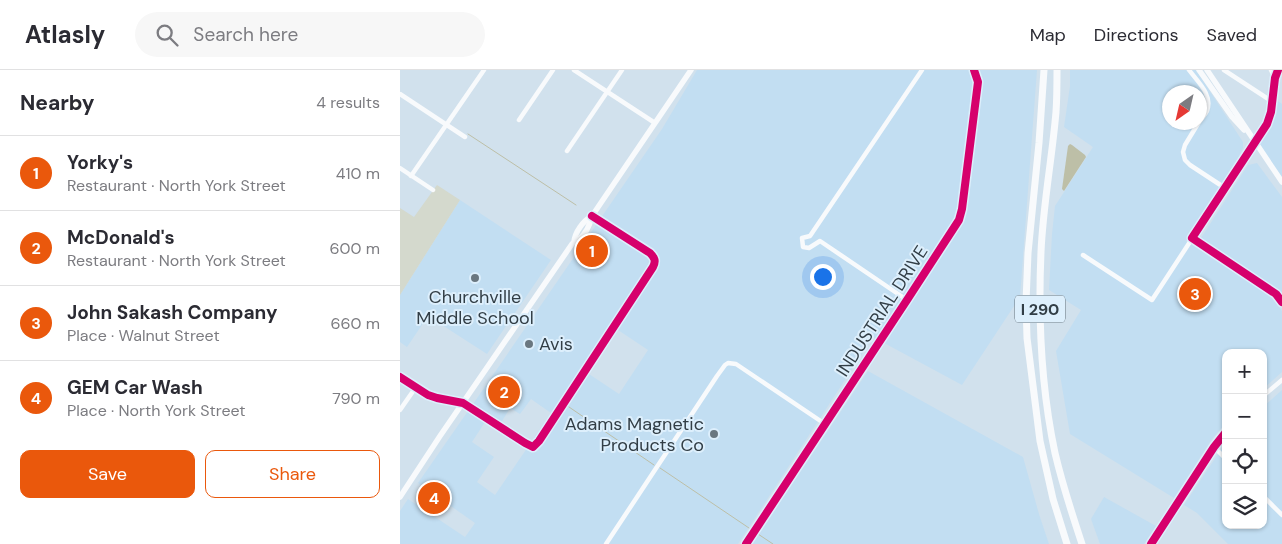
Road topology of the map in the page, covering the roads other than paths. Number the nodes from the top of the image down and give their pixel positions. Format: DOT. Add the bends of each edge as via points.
graph roads {
  1 [pos="484,70"];
  2 [pos="553,70"];
  3 [pos="574,70"];
  4 [pos="622,70"];
  5 [pos="691,70"];
  6 [pos="922,70"];
  7 [pos="974,70"];
  8 [pos="1044,70"];
  9 [pos="1057,70"];
  10 [pos="1189,70"];
  11 [pos="1199,70"];
  12 [pos="1207,70"];
  13 [pos="1224,70"];
  14 [pos="1271,70"];
  15 [pos="1278,70"];
  16 [pos="1275,78"];
  17 [pos="1201,85"];
  18 [pos="607,92"];
  19 [pos="400,94"];
  20 [pos="1207,95"];
  21 [pos="1272,102"];
  22 [pos="1207,110"];
  23 [pos="519,120"];
  24 [pos="655,123"];
  25 [pos="447,124"];
  26 [pos="1194,130"];
  27 [pos="465,137"];
  28 [pos="1255,142"];
  29 [pos="567,152"];
  30 [pos="400,168"];
  31 [pos="412,176"];
  32 [pos="1282,182"];
  33 [pos="1225,188"];
  34 [pos="433,190"];
  35 [pos="592,216"];
  36 [pos="1192,238"];
  37 [pos="1083,255"];
  38 [pos="907,300"];
  39 [pos="1282,302"];
  40 [pos="400,376"];
  41 [pos="1282,380"];
  42 [pos="416,387"];
  43 [pos="1265,394"];
  44 [pos="463,403"];
  45 [pos="400,410"];
  46 [pos="825,424"];
  47 [pos="1222,437"];
  48 [pos="1214,447"];
  49 [pos="1222,455"];
  50 [pos="400,497"];
  51 [pos="1267,500"];
  52 [pos="1282,515"];
  53 [pos="606,544"];
  54 [pos="746,544"];
  55 [pos="1067,544"];
  56 [pos="1082,544"];
  57 [pos="1151,544"];
  1 -- 25 [label="street"];
  2 -- 23 [label="street"];
  3 -- 18 [label="street"];
  4 -- 18 [label="street"];
  5 -- 24 [label="main road"];
  6 -- 38 [label="street" via="810,236 802,238 803,247 809,248 820,241"];
  7 -- 38 [label="street, INDUSTRIAL DRIVE" via="978,82 959,220"];
  8 -- 55 [label="highway, I 290" via="1028,253 1027,338 1040,442"];
  9 -- 56 [label="highway, I 290" via="1039,302 1044,386 1052,438"];
  10 -- 17 [label="street"];
  11 -- 28 [label="main road"];
  12 -- 28 [label="main road"];
  13 -- 21 [label="street"];
  14 -- 16 [label="street"];
  15 -- 16 [label="street"];
  16 -- 21 [label="street"];
  18 -- 24 [label="street"];
  18 -- 29 [label="street"];
  19 -- 25 [label="street"];
  20 -- 22 [label="street"];
  21 -- 28 [label="street" via="1267,124"];
  24 -- 35 [label="main road"];
  25 -- 27 [label="street"];
  25 -- 31 [label="street"];
  26 -- 33 [label="street" via="1184,145 1185,160"];
  28 -- 32 [label="main road"];
  28 -- 33 [label="street"];
  30 -- 31 [label="street"];
  31 -- 34 [label="street"];
  33 -- 36 [label="street"];
  35 -- 44 [label="main road" via="590,224 574,242"];
  35 -- 44 [label="street" via="650,253 655,261 543,434 533,447"];
  36 -- 37 [label="street" via="1152,300"];
  36 -- 39 [label="street" via="1276,294"];
  38 -- 46 [label="street, INDUSTRIAL DRIVE"];
  40 -- 42 [label="street"];
  41 -- 43 [label="street"];
  42 -- 44 [label="street" via="428,395"];
  42 -- 45 [label="street"];
  44 -- 50 [label="main road"];
  46 -- 53 [label="street" via="736,364 728,362"];
  46 -- 54 [label="street, INDUSTRIAL DRIVE"];
  47 -- 48 [label="street"];
  48 -- 49 [label="street"];
  48 -- 57 [label="street"];
  51 -- 52 [label="street"];
}
